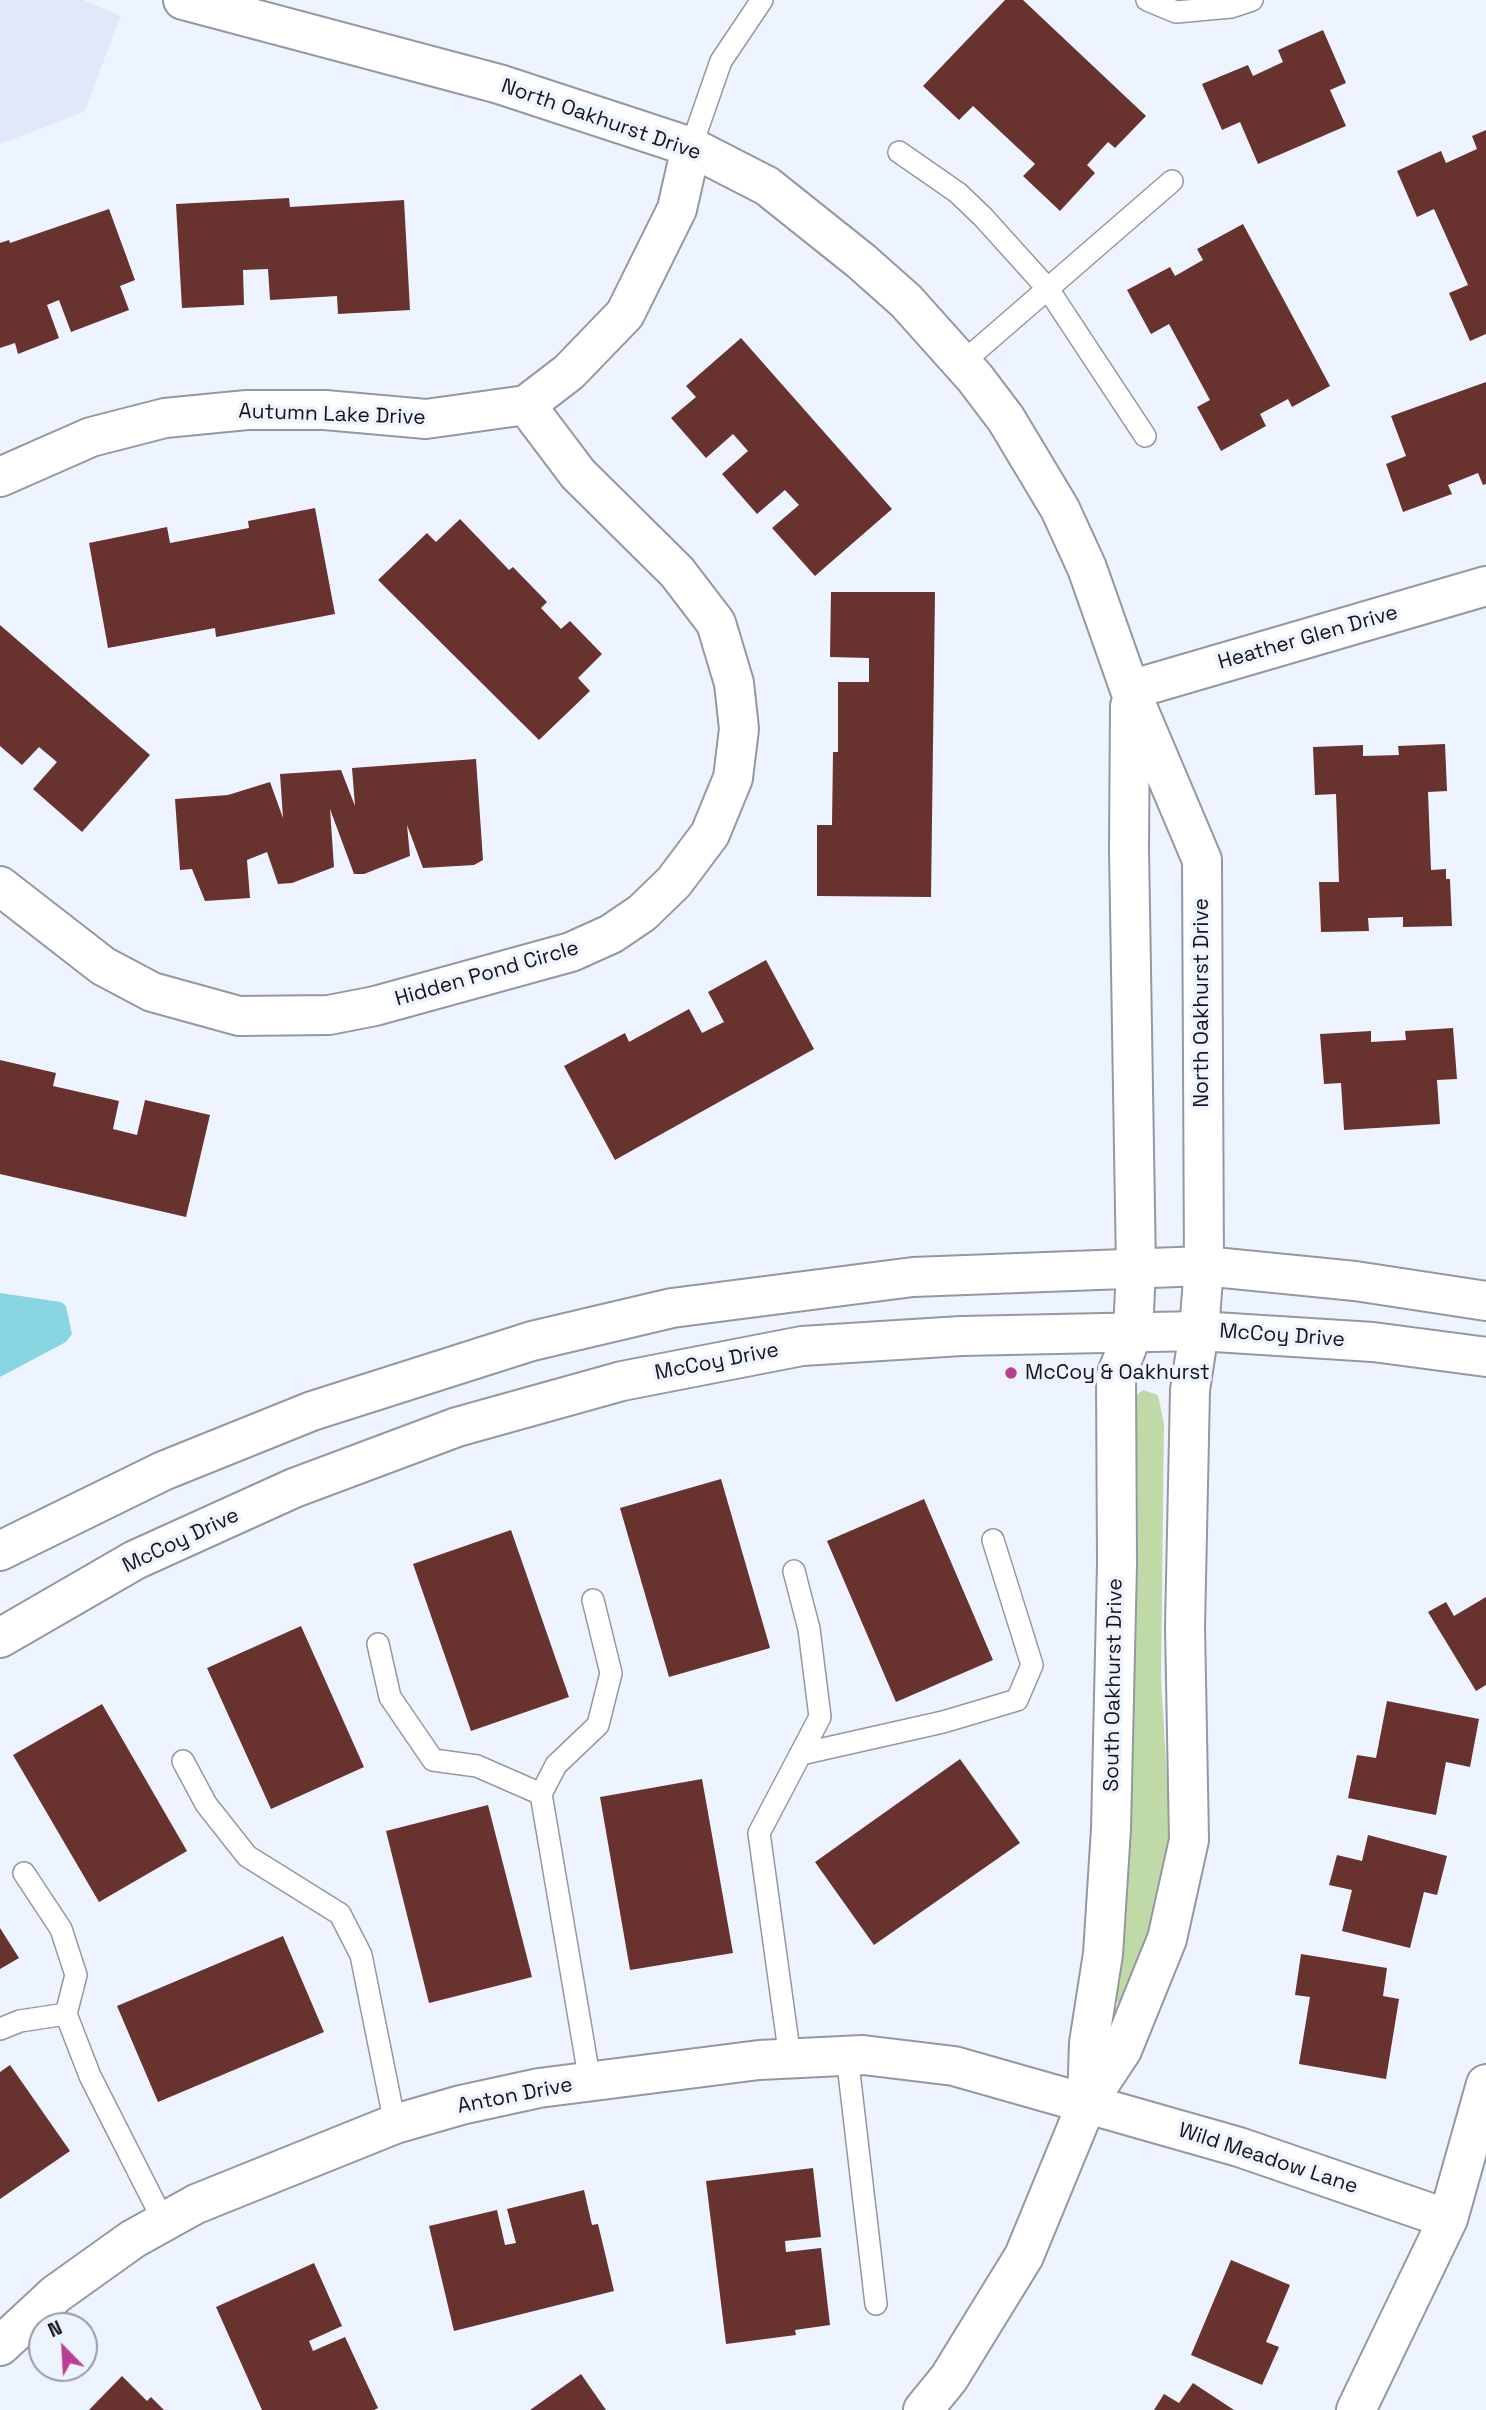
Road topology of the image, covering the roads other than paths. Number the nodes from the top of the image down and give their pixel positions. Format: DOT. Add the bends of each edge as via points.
graph roads {
  1 [pos="183,0"];
  2 [pos="762,0"];
  3 [pos="1147,0"];
  4 [pos="1252,0"];
  5 [pos="691,147"];
  6 [pos="899,152"];
  7 [pos="1172,181"];
  8 [pos="1048,289"];
  9 [pos="962,363"];
  10 [pos="526,405"];
  11 [pos="1145,436"];
  12 [pos="0,477"];
  13 [pos="1486,586"];
  14 [pos="1130,690"];
  15 [pos="0,886"];
  16 [pos="1204,1266"];
  17 [pos="1136,1269"];
  18 [pos="1486,1301"];
  19 [pos="1199,1331"];
  20 [pos="1133,1332"];
  21 [pos="1486,1357"];
  22 [pos="993,1540"];
  23 [pos="0,1551"];
  24 [pos="794,1571"];
  25 [pos="593,1600"];
  26 [pos="0,1639"];
  27 [pos="378,1644"];
  28 [pos="801,1754"];
  29 [pos="183,1761"];
  30 [pos="541,1794"];
  31 [pos="23,1873"];
  32 [pos="66,2014"];
  33 [pos="0,2029"];
  34 [pos="847,2055"];
  35 [pos="790,2058"];
  36 [pos="590,2082"];
  37 [pos="1486,2084"];
  38 [pos="1087,2103"];
  39 [pos="395,2124"];
  40 [pos="1448,2219"];
  41 [pos="164,2222"];
  42 [pos="876,2304"];
  43 [pos="0,2346"];
  44 [pos="923,2410"];
  45 [pos="1356,2410"];
  1 -- 5 [label="street, North Oakhurst Drive" via="499,84"];
  2 -- 5 [label="lane" via="720,61"];
  3 -- 4 [label="lane" via="1176,12 1231,7"];
  5 -- 9 [label="street, North Oakhurst Drive" via="767,186 879,277"];
  5 -- 10 [label="street, Autumn Lake Drive" via="677,209 625,314 569,372"];
  6 -- 8 [label="lane" via="958,193"];
  7 -- 8 [label="lane"];
  8 -- 9 [label="lane"];
  8 -- 11 [label="lane"];
  9 -- 14 [label="street, North Oakhurst Drive" via="1006,419 1060,509 1087,568"];
  10 -- 12 [label="street, Autumn Lake Drive" via="426,419 325,410 165,418 91,437"];
  10 -- 15 [label="street, Hidden Pond Circle" via="578,474 677,572 716,623 734,683 739,729 733,778 710,834 674,882 642,913 571,953 376,1006 329,1014 239,1016 152,992 103,966"];
  13 -- 14 [label="street, Heather Glen Drive"];
  14 -- 16 [label="street, North Oakhurst Drive" via="1202,860"];
  14 -- 17 [label="street, North Oakhurst Drive"];
  16 -- 17 [label="street"];
  16 -- 18 [label="street" via="1355,1281"];
  16 -- 19 [label="street, North Oakhurst Drive"];
  17 -- 20 [label="street, South Oakhurst Drive"];
  17 -- 23 [label="street" via="913,1277 672,1308 532,1341 299,1416 163,1471"];
  19 -- 20 [label="street, McCoy Drive"];
  19 -- 21 [label="street, McCoy Drive" via="1373,1342"];
  19 -- 38 [label="street, South Oakhurst Drive" via="1190,1390 1185,1628 1189,1840 1167,1939 1122,2050"];
  20 -- 26 [label="street, McCoy Drive" via="802,1346 622,1381 457,1427 294,1488 135,1560"];
  20 -- 38 [label="street, South Oakhurst Drive" via="1116,1376 1111,1829 1103,1954 1088,2043"];
  22 -- 28 [label="lane" via="1032,1665 1017,1700"];
  24 -- 28 [label="lane" via="809,1629 820,1717"];
  25 -- 30 [label="lane" via="611,1673 598,1725 556,1765"];
  27 -- 30 [label="lane" via="390,1697 433,1760 477,1766"];
  28 -- 35 [label="lane" via="759,1833"];
  29 -- 39 [label="lane" via="206,1804 247,1856 340,1914 361,1955"];
  30 -- 36 [label="lane"];
  31 -- 32 [label="lane" via="61,1929 76,1975"];
  32 -- 33 [label="lane"];
  32 -- 41 [label="lane" via="90,2076"];
  34 -- 35 [label="street, Anton Drive"];
  34 -- 38 [label="street, Anton Drive" via="954,2066"];
  34 -- 42 [label="lane"];
  35 -- 36 [label="street, Anton Drive"];
  36 -- 39 [label="street, Anton Drive" via="539,2088"];
  37 -- 40 [label="street"];
  38 -- 40 [label="street, Wild Meadow Lane" via="1240,2147"];
  38 -- 44 [label="street, South Oakhurst Drive" via="1024,2256 949,2378"];
  39 -- 41 [label="street, Anton Drive" via="255,2179"];
  40 -- 45 [label="street"];
  41 -- 43 [label="street, Anton Drive" via="56,2294"];
}
